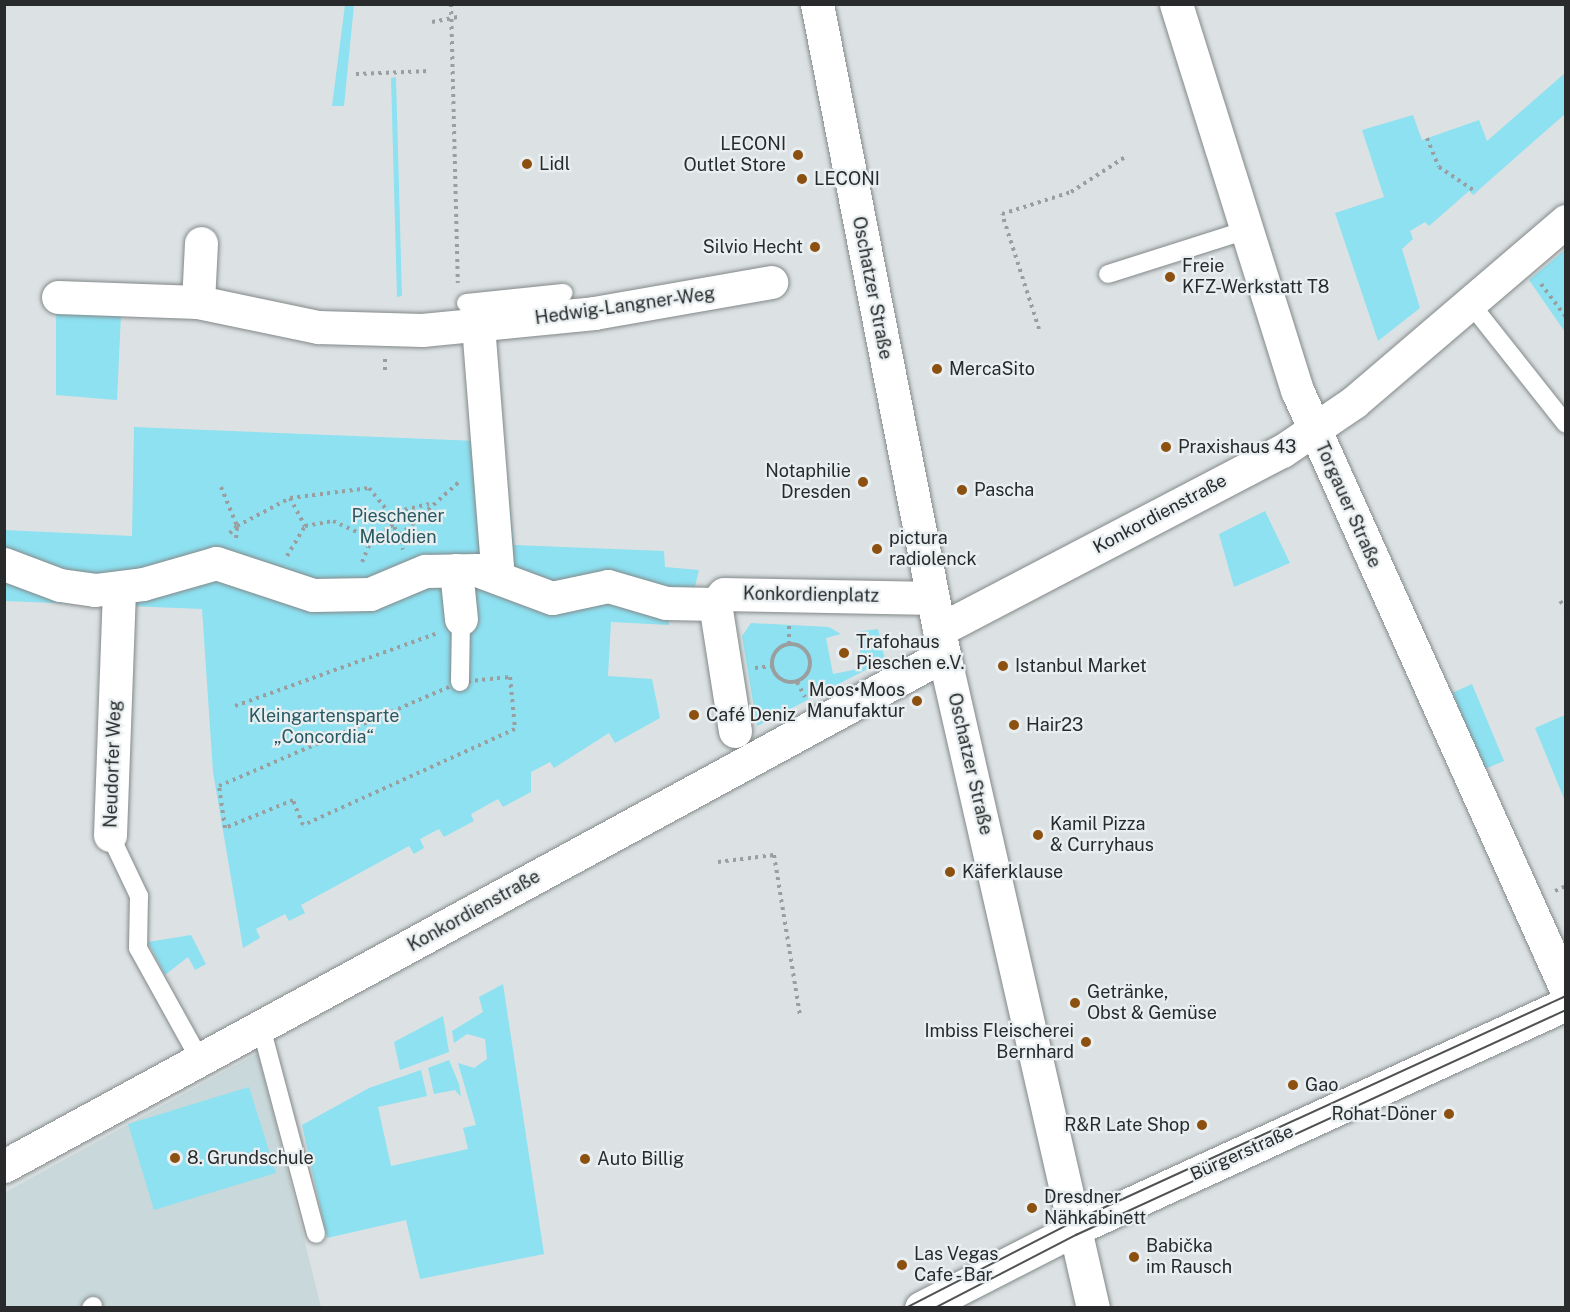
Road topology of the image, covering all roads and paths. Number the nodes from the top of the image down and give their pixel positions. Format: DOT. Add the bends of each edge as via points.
graph roads {
  1 [pos="451,4"];
  2 [pos="817,4"];
  3 [pos="1176,4"];
  4 [pos="451,17"];
  5 [pos="458,17"];
  6 [pos="432,22"];
  7 [pos="430,71"];
  8 [pos="356,74"];
  9 [pos="1427,138"];
  10 [pos="1125,157"];
  11 [pos="1476,192"];
  12 [pos="1566,221"];
  13 [pos="1247,230"];
  14 [pos="201,243"];
  15 [pos="1108,274"];
  16 [pos="1534,276"];
  17 [pos="771,282"];
  18 [pos="563,293"];
  19 [pos="58,297"];
  20 [pos="198,302"];
  21 [pos="1470,303"];
  22 [pos="1566,317"];
  23 [pos="468,318"];
  24 [pos="1039,329"];
  25 [pos="1566,424"];
  26 [pos="1314,429"];
  27 [pos="492,458"];
  28 [pos="221,487"];
  29 [pos="290,498"];
  30 [pos="430,504"];
  31 [pos="389,513"];
  32 [pos="394,524"];
  33 [pos="237,526"];
  34 [pos="305,526"];
  35 [pos="400,535"];
  36 [pos="4,564"];
  37 [pos="234,566"];
  38 [pos="440,571"];
  39 [pos="498,577"];
  40 [pos="266,581"];
  41 [pos="119,589"];
  42 [pos="932,598"];
  43 [pos="1560,601"];
  44 [pos="715,603"];
  45 [pos="1566,608"];
  46 [pos="460,623"];
  47 [pos="942,643"];
  48 [pos="460,682"];
  49 [pos="797,682"];
  50 [pos="235,706"];
  51 [pos="735,731"];
  52 [pos="110,835"];
  53 [pos="718,862"];
  54 [pos="1566,886"];
  55 [pos="1560,889"];
  56 [pos="1566,989"];
  57 [pos="1566,1004"];
  58 [pos="800,1014"];
  59 [pos="261,1026"];
  60 [pos="200,1060"];
  61 [pos="4,1166"];
  62 [pos="1077,1228"];
  63 [pos="316,1234"];
  64 [pos="921,1308"];
  65 [pos="1093,1308"];
  1 -- 4 [label="path"];
  2 -- 42 [label="street, Oschatzer Straße"];
  3 -- 13 [label="street, Torgauer Straße"];
  4 -- 5 [label="path"];
  4 -- 6 [label="path"];
  4 -- 23 [label="path"];
  7 -- 8 [label="path"];
  9 -- 11 [label="path" via="1439,167"];
  10 -- 24 [label="path" via="1071,192 1002,214"];
  12 -- 21 [label="street, Konkordienstraße"];
  13 -- 15 [label="lane"];
  13 -- 26 [label="street, Torgauer Straße"];
  14 -- 20 [label="street"];
  16 -- 22 [label="path"];
  17 -- 23 [label="street, Hedwig-Langner-Weg" via="616,310"];
  18 -- 23 [label="lane"];
  19 -- 20 [label="street, Hedwig-Langner-Weg"];
  20 -- 23 [label="street, Hedwig-Langner-Weg" via="318,327"];
  21 -- 25 [label="lane"];
  21 -- 26 [label="street, Konkordienstraße"];
  23 -- 27 [label="street"];
  26 -- 47 [label="street, Konkordienstraße" via="1282,451"];
  26 -- 56 [label="street, Torgauer Straße"];
  27 -- 30 [label="path"];
  27 -- 39 [label="street"];
  28 -- 33 [label="path"];
  29 -- 31 [label="path" via="369,488"];
  29 -- 33 [label="path"];
  29 -- 34 [label="path"];
  30 -- 31 [label="path"];
  30 -- 35 [label="path"];
  31 -- 32 [label="path"];
  32 -- 34 [label="path" via="372,539 333,521"];
  32 -- 35 [label="path"];
  33 -- 37 [label="path"];
  34 -- 40 [label="path"];
  35 -- 38 [label="path" via="404,554"];
  36 -- 41 [label="street" via="67,587"];
  37 -- 40 [label="street"];
  37 -- 41 [label="street" via="194,565"];
  38 -- 39 [label="street, Konkordienplatz"];
  38 -- 40 [label="street" via="370,594 342,597"];
  38 -- 46 [label="street"];
  39 -- 44 [label="street, Konkordienplatz" via="552,598 608,585 685,606"];
  41 -- 52 [label="street, Neudorfer Weg" via="123,662"];
  42 -- 44 [label="street, Konkordienplatz" via="724,594"];
  42 -- 47 [label="street, Oschatzer Straße"];
  43 -- 45 [label="path"];
  44 -- 51 [label="street"];
  46 -- 48 [label="lane"];
  46 -- 50 [label="path"];
  47 -- 59 [label="street, Konkordienstraße"];
  47 -- 62 [label="street, Oschatzer Straße"];
  48 -- 48 [label="path" via="219,786 225,828 293,800 303,825 515,729 510,677"];
  49 -- 49 [label="path" via="808,672 811,660 801,646 789,644 777,650 772,666 783,681"];
  52 -- 60 [label="lane, Neudorfer Weg" via="139,896 138,948"];
  53 -- 58 [label="path" via="774,855"];
  54 -- 55 [label="path"];
  57 -- 62 [label="street, Bürgerstraße"];
  59 -- 60 [label="street, Konkordienstraße"];
  59 -- 63 [label="lane"];
  60 -- 61 [label="street, Konkordienstraße"];
  62 -- 64 [label="street, Bürgerstraße"];
  62 -- 65 [label="street, Oschatzer Straße" via="1078,1261"];
}
